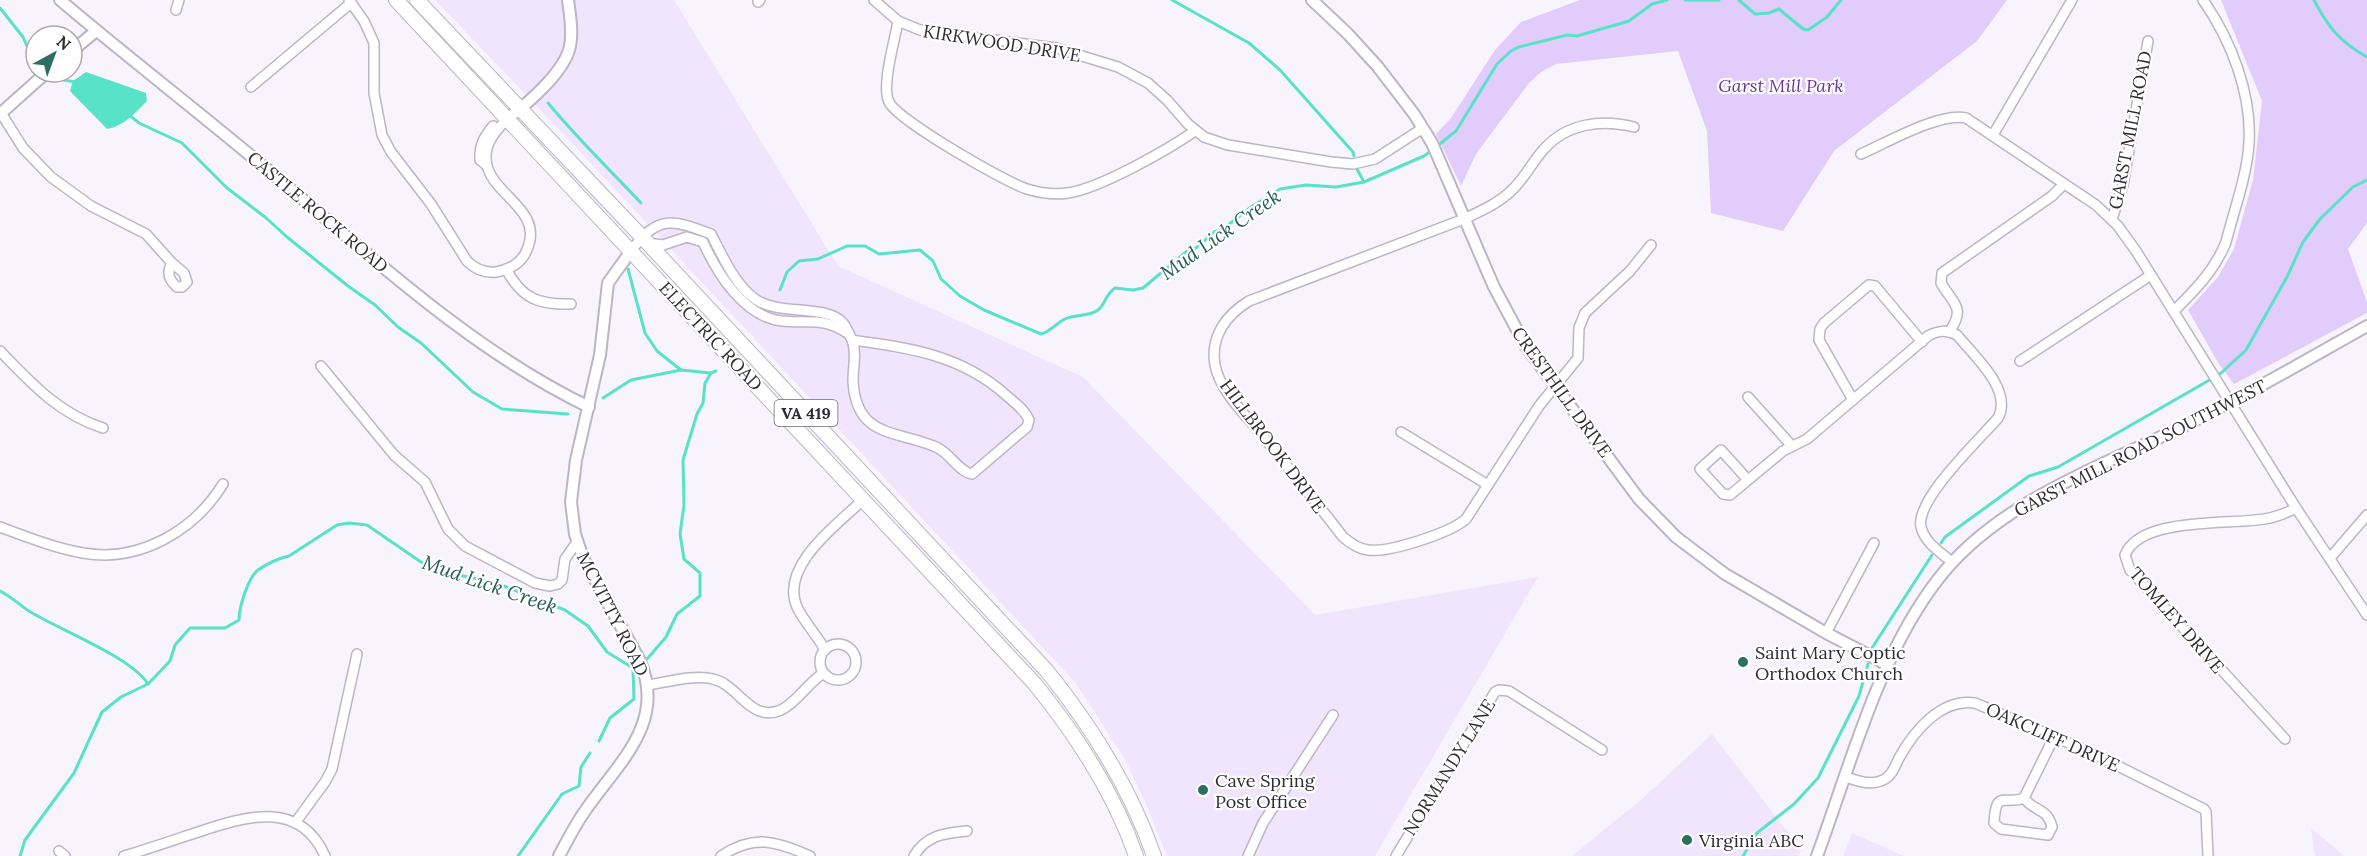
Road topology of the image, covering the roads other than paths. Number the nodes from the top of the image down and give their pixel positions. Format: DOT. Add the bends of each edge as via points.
graph roads {
  1 [pos="60,0"];
  2 [pos="396,0"];
  3 [pos="417,0"];
  4 [pos="568,0"];
  5 [pos="874,0"];
  6 [pos="1312,0"];
  7 [pos="2072,0"];
  8 [pos="2203,0"];
  9 [pos="350,1"];
  10 [pos="898,21"];
  11 [pos="96,31"];
  12 [pos="84,41"];
  13 [pos="2148,41"];
  14 [pos="33,84"];
  15 [pos="251,87"];
  16 [pos="520,108"];
  17 [pos="0,113"];
  18 [pos="507,119"];
  19 [pos="1634,127"];
  20 [pos="1423,128"];
  21 [pos="1195,130"];
  22 [pos="1993,135"];
  23 [pos="1861,154"];
  24 [pos="2064,184"];
  25 [pos="1464,219"];
  26 [pos="2112,219"];
  27 [pos="646,241"];
  28 [pos="1651,245"];
  29 [pos="631,251"];
  30 [pos="172,263"];
  31 [pos="506,270"];
  32 [pos="2151,275"];
  33 [pos="571,304"];
  34 [pos="2174,311"];
  35 [pos="2367,326"];
  36 [pos="1949,332"];
  37 [pos="852,340"];
  38 [pos="1922,342"];
  39 [pos="0,351"];
  40 [pos="2020,361"];
  41 [pos="321,366"];
  42 [pos="1556,386"];
  43 [pos="1748,397"];
  44 [pos="1853,400"];
  45 [pos="2230,402"];
  46 [pos="589,407"];
  47 [pos="103,429"];
  48 [pos="1401,432"];
  49 [pos="1792,446"];
  50 [pos="1748,480"];
  51 [pos="223,484"];
  52 [pos="1488,485"];
  53 [pos="864,499"];
  54 [pos="2296,508"];
  55 [pos="2367,515"];
  56 [pos="0,527"];
  57 [pos="577,542"];
  58 [pos="1874,543"];
  59 [pos="2330,558"];
  60 [pos="1952,562"];
  61 [pos="2367,615"];
  62 [pos="1826,633"];
  63 [pos="825,650"];
  64 [pos="357,654"];
  65 [pos="1888,665"];
  66 [pos="824,673"];
  67 [pos="648,686"];
  68 [pos="1333,715"];
  69 [pos="2054,737"];
  70 [pos="2285,739"];
  71 [pos="1602,750"];
  72 [pos="1846,777"];
  73 [pos="2024,798"];
  74 [pos="295,823"];
  75 [pos="967,831"];
  76 [pos="124,856"];
  77 [pos="325,856"];
  78 [pos="559,856"];
  79 [pos="721,856"];
  80 [pos="810,856"];
  81 [pos="914,856"];
  82 [pos="1136,856"];
  83 [pos="1154,856"];
  84 [pos="1248,856"];
  85 [pos="1396,856"];
  86 [pos="1818,856"];
  87 [pos="2208,856"];
  1 -- 11 [label="street, CASTLE ROCK ROAD"];
  2 -- 18 [label="main road, ELECTRIC ROAD / VA 419"];
  3 -- 16 [label="main road, ELECTRIC ROAD / VA 419"];
  4 -- 16 [label="street" via="572,37 568,55"];
  5 -- 10 [label="street, KIRKWOOD DRIVE"];
  6 -- 20 [label="street, CRESTHILL DRIVE" via="1396,87"];
  7 -- 22 [label="street"];
  8 -- 34 [label="street" via="2223,34 2239,74 2248,113 2249,144 2226,243 2213,269"];
  9 -- 15 [label="street"];
  9 -- 31 [label="street" via="374,43 375,101 382,135 391,152 431,204 467,261 486,272"];
  10 -- 21 [label="street, KIRKWOOD DRIVE" via="938,33 1056,48 1118,67 1148,83"];
  10 -- 21 [label="street" via="886,90 892,108 934,137 1027,189 1054,194 1080,190 1137,164"];
  11 -- 12 [label="street"];
  11 -- 46 [label="street, CASTLE ROCK ROAD" via="396,278 542,381"];
  13 -- 26 [label="street, GARST MILL ROAD" via="2123,185"];
  14 -- 17 [label="street"];
  16 -- 18 [label="street"];
  16 -- 27 [label="main road, ELECTRIC ROAD / VA 419"];
  17 -- 30 [label="street" via="23,148 51,177 91,206 146,234"];
  18 -- 29 [label="main road, ELECTRIC ROAD / VA 419"];
  18 -- 31 [label="street" via="483,137 479,150 480,160 522,211 530,227 524,256"];
  19 -- 25 [label="street, HILLBROOK DRIVE" via="1593,123 1566,132 1544,149 1512,190"];
  20 -- 21 [label="street, KIRKWOOD DRIVE" via="1375,159 1353,164 1228,145"];
  20 -- 25 [label="street, CRESTHILL DRIVE"];
  22 -- 23 [label="street, GARST MILL ROAD" via="1966,118 1950,116"];
  22 -- 24 [label="street, GARST MILL ROAD"];
  24 -- 26 [label="street, GARST MILL ROAD"];
  24 -- 36 [label="street" via="1942,273 1941,283 1958,308"];
  25 -- 42 [label="street, CRESTHILL DRIVE" via="1516,331"];
  25 -- 52 [label="street, HILLBROOK DRIVE" via="1249,301 1232,313 1218,334 1214,354 1224,386 1234,400 1343,537 1361,549 1371,551 1411,543 1449,531 1466,519"];
  26 -- 32 [label="street, GARST MILL ROAD"];
  27 -- 29 [label="street"];
  27 -- 37 [label="street" via="663,245 687,237 703,242 717,270 755,312 774,320 822,322 848,333"];
  27 -- 37 [label="street" via="654,226 663,223 711,234 747,293 771,308 833,316 842,322"];
  27 -- 83 [label="main road, ELECTRIC ROAD / VA 419" via="1047,671 1104,750 1138,815"];
  28 -- 42 [label="street, HILLBROOK DRIVE" via="1630,271 1585,313 1579,328 1578,358"];
  29 -- 46 [label="street, MCVITTY ROAD" via="608,283"];
  29 -- 53 [label="main road, ELECTRIC ROAD / VA 419"];
  31 -- 33 [label="street" via="517,288 534,299"];
  32 -- 34 [label="street, GARST MILL ROAD"];
  32 -- 40 [label="street"];
  34 -- 45 [label="street, GARST MILL ROAD"];
  35 -- 45 [label="street, GARST MILL ROAD SOUTHWEST"];
  36 -- 38 [label="street" via="1936,332"];
  36 -- 60 [label="street" via="1957,335 1994,381 2003,404 1998,418 1932,493 1922,512 1925,537"];
  37 -- 37 [label="street" via="910,349 968,367 989,379 1020,407 1029,420 1027,427 972,474 937,447 885,432 869,421 855,401"];
  38 -- 44 [label="street"];
  38 -- 44 [label="street" via="1875,286 1869,285 1820,328 1819,340"];
  39 -- 47 [label="street" via="56,405 82,422"];
  41 -- 57 [label="street" via="394,455 425,482 448,529 465,546 535,583 550,586 562,580 565,559"];
  42 -- 52 [label="street, HILLBROOK DRIVE"];
  42 -- 62 [label="street, CRESTHILL DRIVE" via="1639,499 1676,537 1725,574"];
  43 -- 49 [label="street"];
  44 -- 49 [label="street" via="1807,439"];
  45 -- 54 [label="street, GARST MILL ROAD"];
  45 -- 60 [label="street, GARST MILL ROAD SOUTHWEST" via="2051,490 1990,528"];
  46 -- 57 [label="street, MCVITTY ROAD" via="571,488"];
  48 -- 52 [label="street"];
  49 -- 50 [label="street"];
  50 -- 50 [label="street" via="1726,495 1700,469 1721,450"];
  51 -- 56 [label="street" via="209,504 177,533 134,551 85,554"];
  53 -- 63 [label="street" via="808,554 796,573 794,593 798,608"];
  53 -- 82 [label="main road, ELECTRIC ROAD / VA 419" via="1059,714 1108,793"];
  54 -- 59 [label="street, GARST MILL ROAD"];
  54 -- 70 [label="street, TOMLEY DRIVE" via="2269,518 2180,525 2132,543 2125,555 2130,570"];
  55 -- 59 [label="street"];
  57 -- 67 [label="street, MCVITTY ROAD" via="641,664"];
  58 -- 62 [label="street"];
  59 -- 61 [label="street, GARST MILL ROAD"];
  60 -- 65 [label="street, GARST MILL ROAD SOUTHWEST" via="1922,601"];
  62 -- 65 [label="street, CRESTHILL DRIVE"];
  63 -- 66 [label="street" via="820,662"];
  63 -- 66 [label="street" via="844,646 852,652 856,663 852,674 841,680"];
  64 -- 74 [label="street" via="332,769"];
  65 -- 72 [label="street, GARST MILL ROAD SOUTHWEST"];
  66 -- 67 [label="street" via="787,707 771,712 750,707 716,679 706,677"];
  67 -- 78 [label="street, MCVITTY ROAD" via="648,710 638,738 584,812"];
  68 -- 84 [label="street" via="1263,823"];
  69 -- 72 [label="street, OAKCLIFF DRIVE" via="1975,703 1956,703 1933,715 1883,780 1866,783"];
  69 -- 73 [label="street"];
  69 -- 87 [label="street, OAKCLIFF DRIVE" via="2204,809"];
  71 -- 85 [label="street, NORMANDY LANE" via="1509,691 1495,692"];
  72 -- 86 [label="street, GARST MILL ROAD SOUTHWEST"];
  73 -- 73 [label="street" via="2047,814 2052,827 2048,835 2001,829 1994,823 1998,803"];
  74 -- 76 [label="street" via="272,816 250,818"];
  74 -- 77 [label="street" via="315,838"];
  75 -- 81 [label="street" via="938,835"];
  79 -- 80 [label="street" via="741,845 760,841 784,845"];
}
